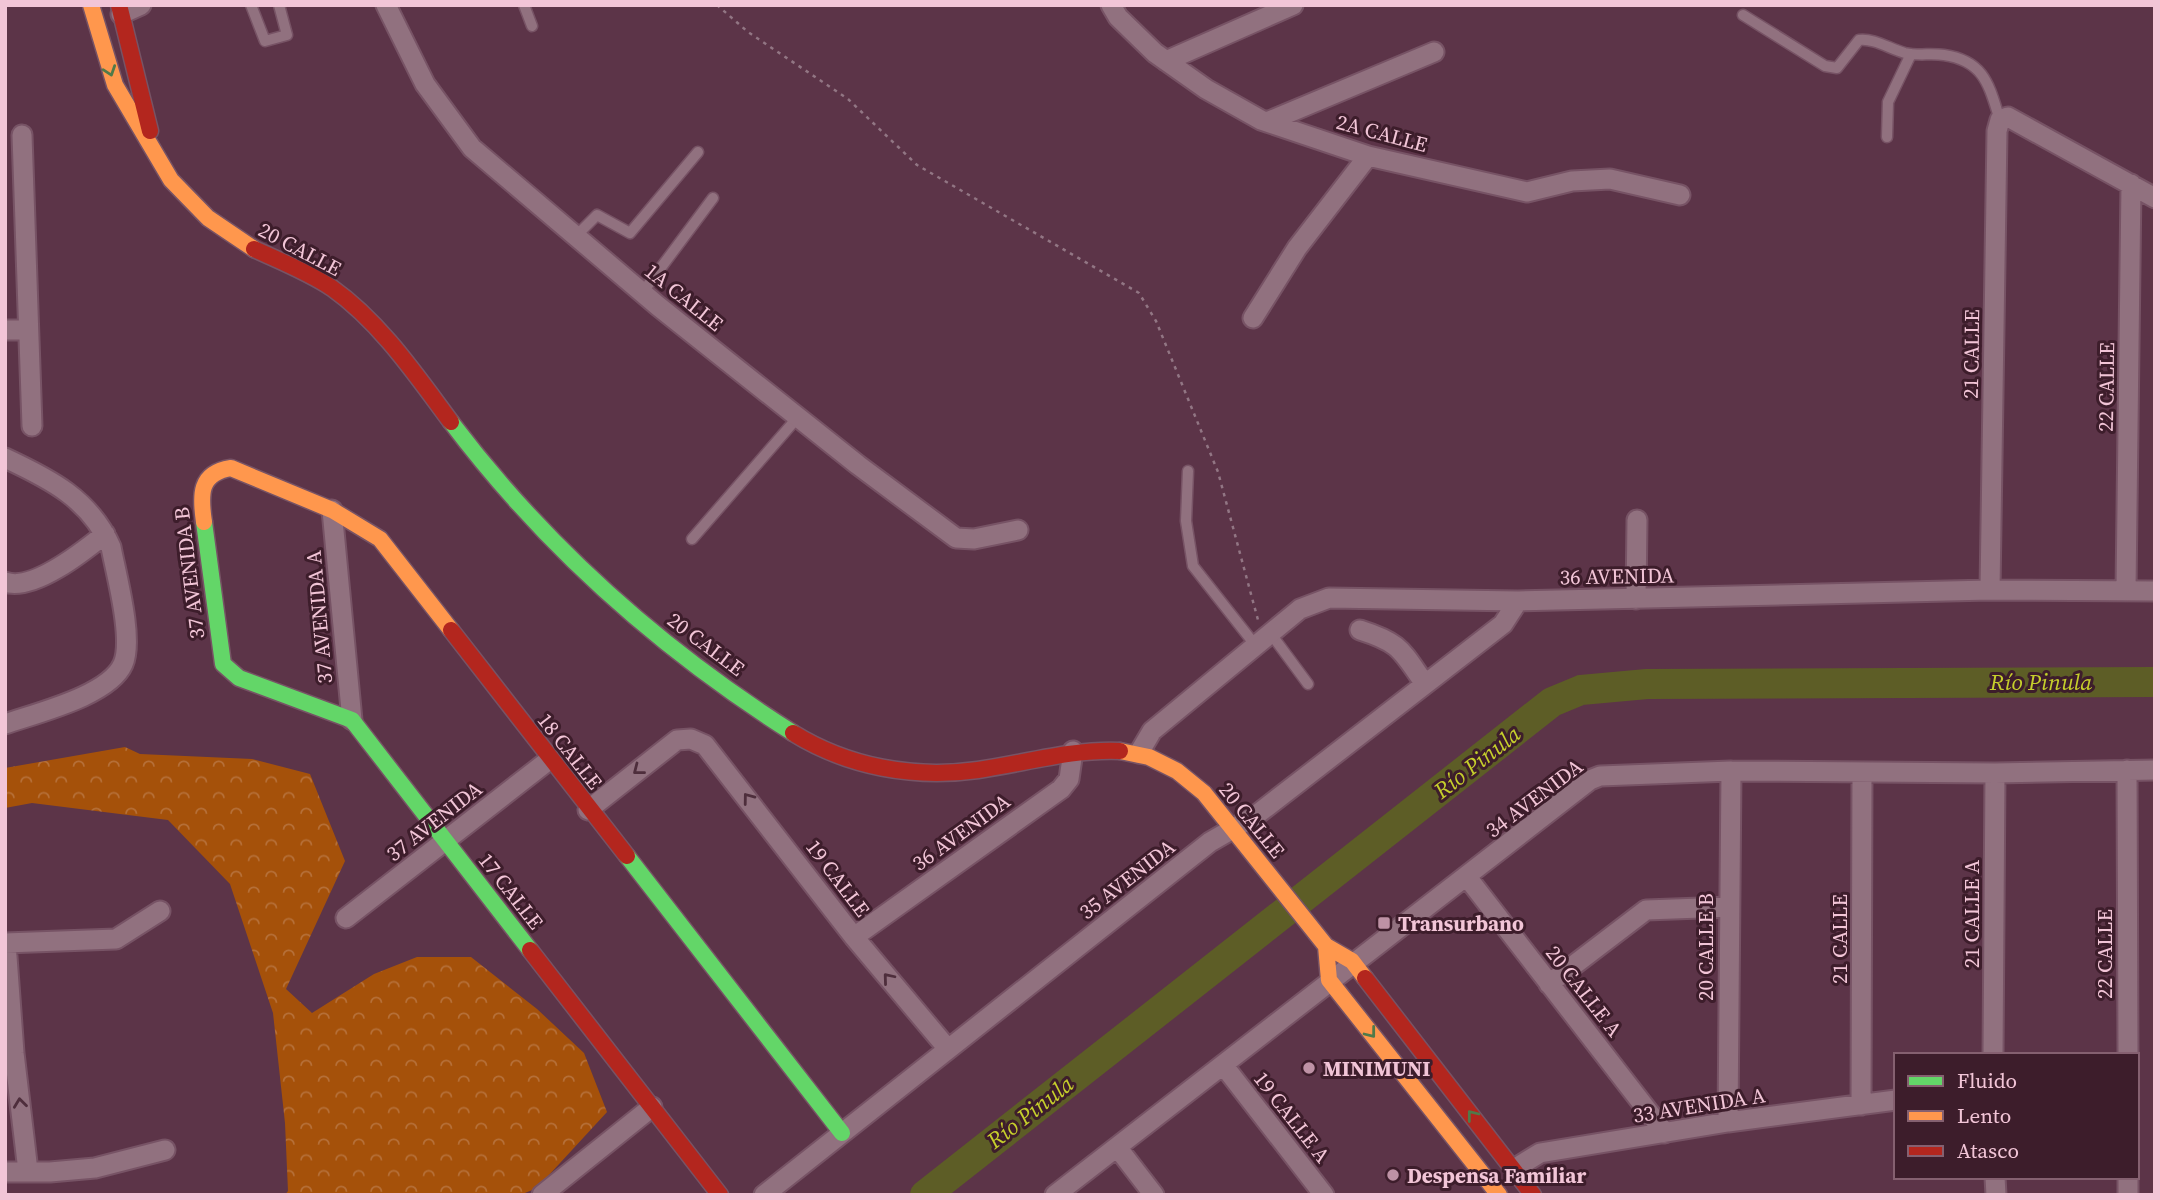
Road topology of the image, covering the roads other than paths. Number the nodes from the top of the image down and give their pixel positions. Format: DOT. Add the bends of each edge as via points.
graph roads {
  1 [pos="91,5"];
  2 [pos="141,5"];
  3 [pos="251,5"];
  4 [pos="279,5"];
  5 [pos="386,5"];
  6 [pos="524,5"];
  7 [pos="1111,5"];
  8 [pos="1293,5"];
  9 [pos="120,10"];
  10 [pos="1743,15"];
  11 [pos="532,26"];
  12 [pos="1434,52"];
  13 [pos="1911,54"];
  14 [pos="1166,61"];
  15 [pos="2000,120"];
  16 [pos="1267,122"];
  17 [pos="22,135"];
  18 [pos="1887,137"];
  19 [pos="154,148"];
  20 [pos="698,152"];
  21 [pos="1368,156"];
  22 [pos="2131,184"];
  23 [pos="1679,194"];
  24 [pos="713,198"];
  25 [pos="2155,198"];
  26 [pos="575,237"];
  27 [pos="642,293"];
  28 [pos="1253,318"];
  29 [pos="5,330"];
  30 [pos="27,330"];
  31 [pos="798,416"];
  32 [pos="32,426"];
  33 [pos="5,458"];
  34 [pos="1188,471"];
  35 [pos="212,473"];
  36 [pos="332,510"];
  37 [pos="1637,520"];
  38 [pos="1018,530"];
  39 [pos="105,534"];
  40 [pos="692,539"];
  41 [pos="5,582"];
  42 [pos="1990,590"];
  43 [pos="2126,590"];
  44 [pos="2155,591"];
  45 [pos="1636,598"];
  46 [pos="1518,601"];
  47 [pos="1360,630"];
  48 [pos="1263,640"];
  49 [pos="1308,684"];
  50 [pos="1425,684"];
  51 [pos="352,720"];
  52 [pos="5,724"];
  53 [pos="1073,751"];
  54 [pos="1139,753"];
  55 [pos="550,760"];
  56 [pos="2155,769"];
  57 [pos="2127,770"];
  58 [pos="1731,771"];
  59 [pos="1862,773"];
  60 [pos="1995,773"];
  61 [pos="588,810"];
  62 [pos="1233,829"];
  63 [pos="446,841"];
  64 [pos="1467,877"];
  65 [pos="1728,907"];
  66 [pos="160,911"];
  67 [pos="346,918"];
  68 [pos="854,937"];
  69 [pos="6,943"];
  70 [pos="1326,946"];
  71 [pos="1352,961"];
  72 [pos="1329,979"];
  73 [pos="1549,984"];
  74 [pos="947,1049"];
  75 [pos="10,1053"];
  76 [pos="1993,1053"];
  77 [pos="2127,1053"];
  78 [pos="1224,1066"];
  79 [pos="1894,1100"];
  80 [pos="1861,1105"];
  81 [pos="652,1107"];
  82 [pos="1728,1122"];
  83 [pos="842,1133"];
  84 [pos="1665,1133"];
  85 [pos="1118,1147"];
  86 [pos="165,1150"];
  87 [pos="1514,1169"];
  88 [pos="27,1171"];
  89 [pos="5,1172"];
  90 [pos="542,1195"];
  91 [pos="720,1195"];
  92 [pos="764,1195"];
  93 [pos="1055,1195"];
  94 [pos="1154,1195"];
  95 [pos="1324,1195"];
  96 [pos="1499,1195"];
  97 [pos="1533,1195"];
  1 -- 19 [label="main road, 20 CALLE, one-way" via="121,100"];
  2 -- 9 [label="street"];
  3 -- 4 [label="lane" via="269,42 287,35"];
  5 -- 26 [label="street, 1A CALLE" via="425,85 472,148"];
  6 -- 11 [label="lane"];
  7 -- 14 [label="street, 2A CALLE"];
  8 -- 14 [label="street"];
  9 -- 19 [label="main road, 20 CALLE"];
  10 -- 13 [label="lane" via="1825,66 1837,68 1859,40 1868,38"];
  12 -- 16 [label="street"];
  13 -- 15 [label="lane" via="1970,62 1987,81"];
  13 -- 18 [label="lane" via="1888,102"];
  14 -- 16 [label="street, 2A CALLE"];
  15 -- 22 [label="street" via="2008,117"];
  15 -- 42 [label="street, 21 CALLE"];
  16 -- 21 [label="street, 2A CALLE"];
  17 -- 30 [label="street"];
  19 -- 53 [label="main road, 20 CALLE" via="173,183 204,214 243,243 342,296 378,331 537,527 605,591 769,717 830,753 895,770 973,771"];
  20 -- 26 [label="lane" via="630,233 597,215"];
  21 -- 23 [label="street, 2A CALLE" via="1527,192 1572,181 1610,179"];
  21 -- 28 [label="street" via="1297,248"];
  22 -- 25 [label="street"];
  22 -- 43 [label="street, 22 CALLE"];
  24 -- 27 [label="lane"];
  26 -- 27 [label="street, 1A CALLE"];
  27 -- 31 [label="street, 1A CALLE"];
  29 -- 30 [label="street"];
  30 -- 32 [label="street"];
  31 -- 38 [label="street, 1A CALLE" via="956,538"];
  31 -- 40 [label="lane"];
  33 -- 39 [label="street" via="63,488 86,507"];
  34 -- 48 [label="lane" via="1186,521 1194,566"];
  35 -- 36 [label="main road, 18 CALLE" via="231,468"];
  35 -- 51 [label="main road, 37 AVENIDA B" via="200,495 220,657 227,670"];
  36 -- 51 [label="street, 37 AVENIDA A"];
  36 -- 55 [label="main road, 18 CALLE" via="380,539"];
  37 -- 45 [label="street"];
  39 -- 41 [label="street" via="78,556 29,581"];
  39 -- 52 [label="street" via="122,607 123,664 105,683 82,696"];
  42 -- 43 [label="street, 36 AVENIDA"];
  42 -- 45 [label="street, 36 AVENIDA"];
  43 -- 44 [label="street, 36 AVENIDA"];
  45 -- 46 [label="street, 36 AVENIDA"];
  46 -- 48 [label="street, 36 AVENIDA" via="1329,598 1300,609"];
  46 -- 50 [label="street, 35 AVENIDA" via="1503,624"];
  47 -- 50 [label="street" via="1389,639"];
  48 -- 49 [label="lane"];
  48 -- 54 [label="street, 36 AVENIDA" via="1152,731"];
  50 -- 62 [label="street, 35 AVENIDA"];
  51 -- 63 [label="main road, 17 CALLE"];
  53 -- 54 [label="main road, 20 CALLE"];
  53 -- 68 [label="street, 36 AVENIDA" via="1069,779 1061,789"];
  54 -- 62 [label="main road, 20 CALLE" via="1183,772"];
  55 -- 61 [label="main road, 18 CALLE"];
  55 -- 63 [label="street, 37 AVENIDA"];
  56 -- 57 [label="street, 34 AVENIDA"];
  57 -- 60 [label="street, 34 AVENIDA"];
  57 -- 77 [label="street, 22 CALLE"];
  58 -- 59 [label="street, 34 AVENIDA"];
  58 -- 64 [label="street, 34 AVENIDA" via="1608,774 1590,780"];
  58 -- 65 [label="street, 20 CALLE B"];
  59 -- 60 [label="street, 34 AVENIDA"];
  59 -- 80 [label="street, 21 CALLE"];
  60 -- 76 [label="street, 21 CALLE A"];
  68 -- 61 [label="street, 19 CALLE, one-way" via="710,749 691,739 677,740"];
  61 -- 83 [label="main road, 18 CALLE"];
  62 -- 70 [label="main road, 20 CALLE"];
  62 -- 74 [label="street, 35 AVENIDA" via="1210,842"];
  63 -- 67 [label="street, 37 AVENIDA"];
  63 -- 81 [label="main road, 17 CALLE"];
  64 -- 71 [label="street, 34 AVENIDA"];
  64 -- 73 [label="street, 20 CALLE A"];
  65 -- 73 [label="street" via="1646,910"];
  65 -- 82 [label="street, 20 CALLE B"];
  66 -- 69 [label="street" via="116,939"];
  74 -- 68 [label="street, 19 CALLE, one-way"];
  69 -- 75 [label="street"];
  70 -- 71 [label="main road, 20 CALLE"];
  70 -- 72 [label="main road"];
  71 -- 72 [label="street, 34 AVENIDA"];
  87 -- 71 [label="main road, 20 CALLE, one-way"];
  72 -- 78 [label="street, 34 AVENIDA"];
  72 -- 96 [label="main road, one-way"];
  73 -- 84 [label="street, 20 CALLE A"];
  74 -- 83 [label="street, 35 AVENIDA"];
  88 -- 75 [label="street, one-way"];
  78 -- 85 [label="street, 34 AVENIDA"];
  78 -- 95 [label="street, 19 CALLE A"];
  79 -- 80 [label="street, 33 AVENIDA A"];
  80 -- 82 [label="street, 33 AVENIDA A"];
  81 -- 90 [label="street"];
  81 -- 91 [label="main road, 17 CALLE"];
  82 -- 84 [label="street, 33 AVENIDA A"];
  83 -- 92 [label="street, 35 AVENIDA"];
  84 -- 87 [label="street, 33 AVENIDA A" via="1540,1153"];
  85 -- 93 [label="street, 34 AVENIDA"];
  85 -- 94 [label="street"];
  86 -- 88 [label="street" via="95,1168"];
  87 -- 97 [label="main road, 20 CALLE"];
  88 -- 89 [label="street"];
}
